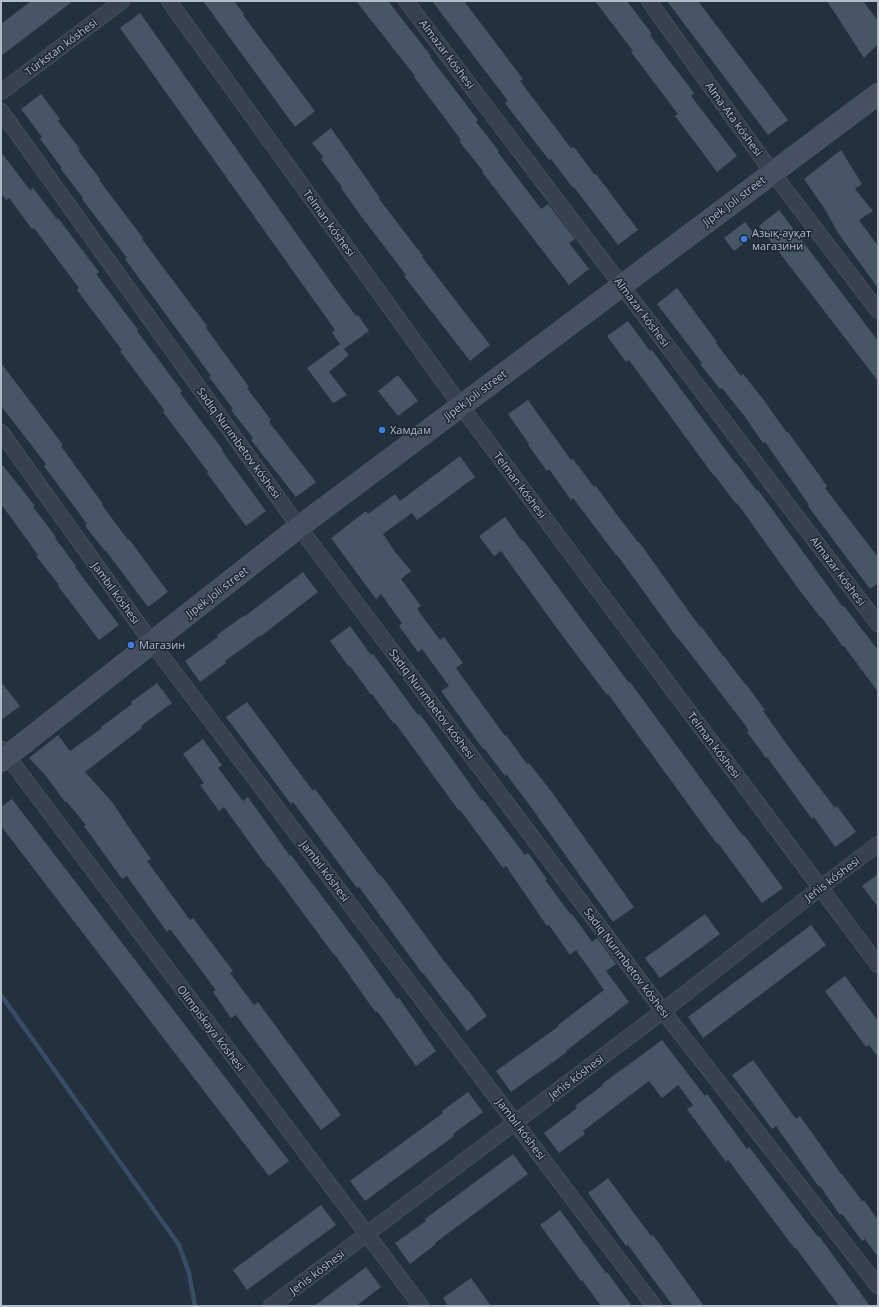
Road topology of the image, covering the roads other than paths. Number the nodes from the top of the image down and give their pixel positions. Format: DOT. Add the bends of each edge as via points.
graph roads {
  1 [pos="122,1"];
  2 [pos="169,1"];
  3 [pos="406,1"];
  4 [pos="649,1"];
  5 [pos="1,92"];
  6 [pos="878,94"];
  7 [pos="1,111"];
  8 [pos="772,172"];
  9 [pos="622,286"];
  10 [pos="878,312"];
  11 [pos="461,406"];
  12 [pos="1,432"];
  13 [pos="299,527"];
  14 [pos="878,624"];
  15 [pos="152,643"];
  16 [pos="3,756"];
  17 [pos="878,844"];
  18 [pos="820,888"];
  19 [pos="878,965"];
  20 [pos="663,1012"];
  21 [pos="516,1122"];
  22 [pos="367,1235"];
  23 [pos="878,1286"];
  24 [pos="272,1306"];
  25 [pos="421,1306"];
  26 [pos="654,1306"];
  1 -- 5 [label="street, Túrkstan kóshesi"];
  2 -- 11 [label="street, Telman kóshesi"];
  3 -- 9 [label="street, Almazar kóshesi"];
  4 -- 8 [label="street, Alma-Ata kóshesi"];
  6 -- 8 [label="street, Jipek Joli street"];
  7 -- 13 [label="street, Sadıq Nurımbetov kóshesi"];
  8 -- 9 [label="street, Jipek Joli street"];
  8 -- 10 [label="street, Alma-Ata kóshesi"];
  9 -- 11 [label="street, Jipek Joli street"];
  9 -- 14 [label="street, Almazar kóshesi"];
  11 -- 13 [label="street, Jipek Joli street"];
  11 -- 18 [label="street, Telman kóshesi"];
  12 -- 15 [label="street, Jambıl kóshesi"];
  13 -- 15 [label="street, Jipek Joli street"];
  13 -- 20 [label="street, Sadıq Nurımbetov kóshesi"];
  15 -- 16 [label="street, Jipek Joli street"];
  15 -- 21 [label="street, Jambıl kóshesi"];
  16 -- 22 [label="street, Olimpiskaya kóshesi"];
  17 -- 18 [label="street, Jeńis kóshesi"];
  18 -- 19 [label="street, Telman kóshesi"];
  18 -- 20 [label="street, Jeńis kóshesi"];
  20 -- 21 [label="street, Jeńis kóshesi"];
  20 -- 23 [label="street, Sadıq Nurımbetov kóshesi"];
  21 -- 22 [label="street, Jeńis kóshesi"];
  21 -- 26 [label="street, Jambıl kóshesi"];
  22 -- 24 [label="street, Jeńis kóshesi"];
  22 -- 25 [label="street, Olimpiskaya kóshesi"];
}
